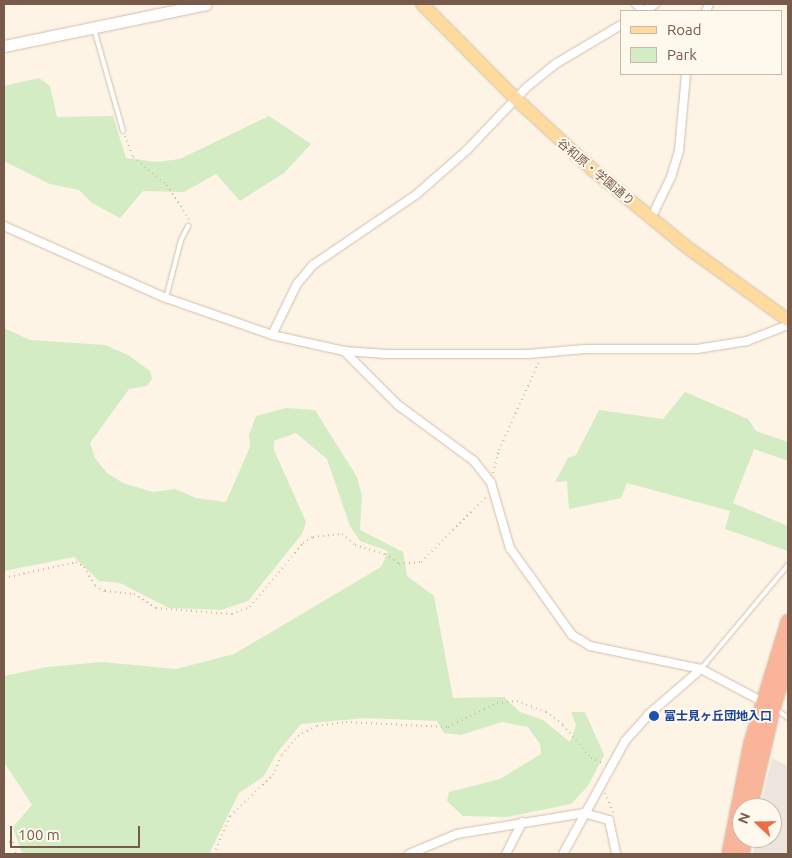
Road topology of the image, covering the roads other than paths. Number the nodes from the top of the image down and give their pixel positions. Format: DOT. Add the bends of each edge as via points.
graph roads {
  1 [pos="206,4"];
  2 [pos="422,4"];
  3 [pos="94,27"];
  4 [pos="620,27"];
  5 [pos="4,46"];
  6 [pos="686,75"];
  7 [pos="516,99"];
  8 [pos="123,130"];
  9 [pos="650,218"];
  10 [pos="4,226"];
  11 [pos="188,226"];
  12 [pos="166,298"];
  13 [pos="788,320"];
  14 [pos="788,326"];
  15 [pos="272,335"];
  16 [pos="344,351"];
  17 [pos="788,565"];
  18 [pos="788,622"];
  19 [pos="788,661"];
  20 [pos="701,670"];
  21 [pos="767,704"];
  22 [pos="788,718"];
  23 [pos="752,798"];
  24 [pos="584,814"];
  25 [pos="522,822"];
  26 [pos="566,853"];
  27 [pos="409,854"];
  28 [pos="506,854"];
  29 [pos="616,854"];
  30 [pos="729,854"];
  1 -- 3 [label="street"];
  2 -- 7 [label="main road, 谷和原・学園通り"];
  3 -- 5 [label="street"];
  3 -- 8 [label="lane"];
  4 -- 7 [label="street" via="557,63"];
  6 -- 9 [label="street" via="679,151 671,177"];
  7 -- 9 [label="main road, 谷和原・学園通り"];
  7 -- 15 [label="street" via="467,150 416,194 313,265 297,284"];
  9 -- 13 [label="main road, 谷和原・学園通り"];
  10 -- 12 [label="street"];
  11 -- 12 [label="lane" via="181,240"];
  12 -- 15 [label="street"];
  14 -- 16 [label="street" via="747,341 697,349 544,351 528,354"];
  15 -- 16 [label="street"];
  16 -- 20 [label="street" via="398,405 474,461 492,486 510,548 572,635 590,646"];
  17 -- 20 [label="lane"];
  18 -- 21 [label="highway"];
  19 -- 21 [label="highway"];
  20 -- 21 [label="street"];
  20 -- 24 [label="street" via="639,724 610,766"];
  21 -- 22 [label="lane"];
  21 -- 23 [label="highway"];
  21 -- 30 [label="highway" via="740,791"];
  24 -- 25 [label="street"];
  24 -- 26 [label="street"];
  24 -- 29 [label="street" via="609,820"];
  25 -- 27 [label="street" via="457,834"];
  25 -- 28 [label="street"];
}
